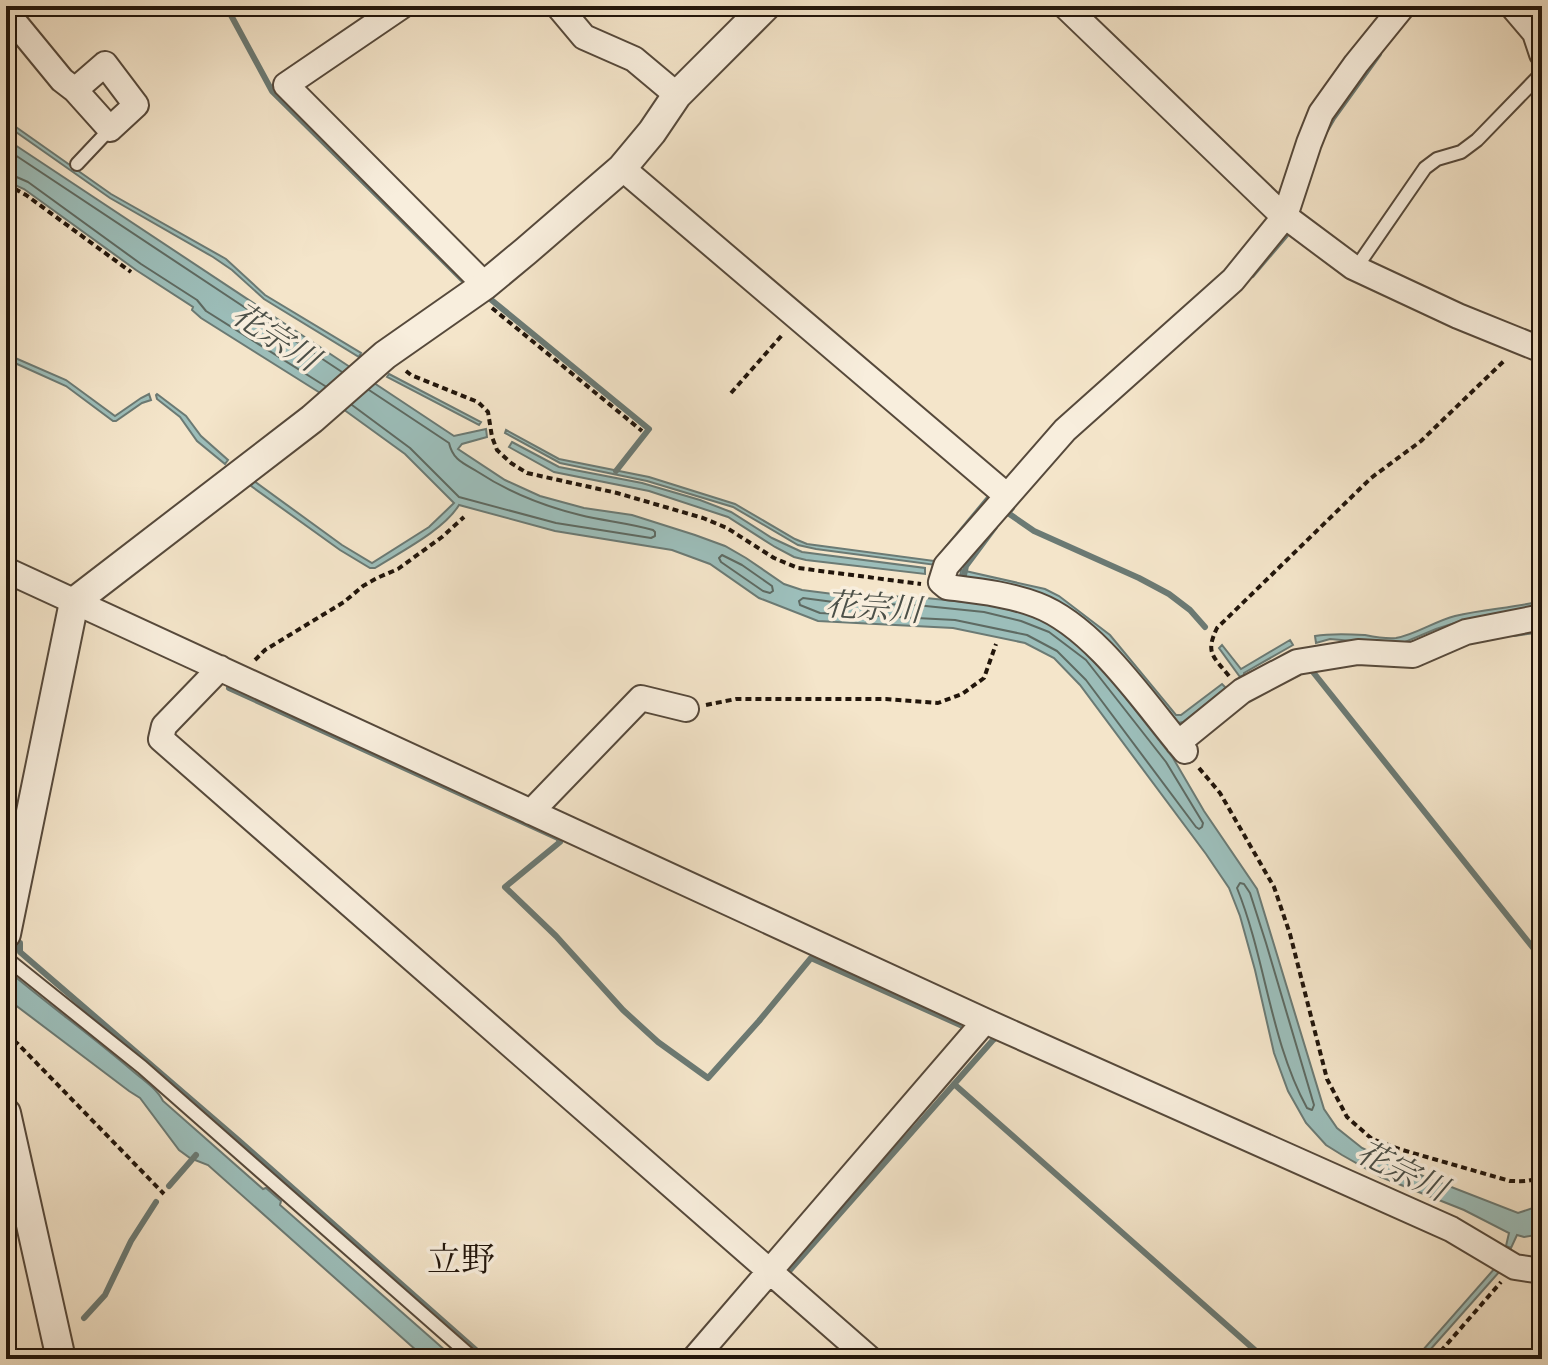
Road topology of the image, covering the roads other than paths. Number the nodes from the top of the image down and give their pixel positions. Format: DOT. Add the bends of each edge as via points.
graph roads {
  1 [pos="402,6"];
  2 [pos="558,6"];
  3 [pos="766,6"];
  4 [pos="1065,6"];
  5 [pos="1403,6"];
  6 [pos="1512,6"];
  7 [pos="18,22"];
  8 [pos="1542,54"];
  9 [pos="1542,73"];
  10 [pos="75,90"];
  11 [pos="677,95"];
  12 [pos="110,129"];
  13 [pos="77,164"];
  14 [pos="622,168"];
  15 [pos="1285,216"];
  16 [pos="1356,268"];
  17 [pos="479,289"];
  18 [pos="1542,350"];
  19 [pos="1006,495"];
  20 [pos="6,570"];
  21 [pos="74,602"];
  22 [pos="1542,617"];
  23 [pos="231,673"];
  24 [pos="686,709"];
  25 [pos="531,812"];
  26 [pos="6,934"];
  27 [pos="6,958"];
  28 [pos="985,1021"];
  29 [pos="6,1113"];
  30 [pos="770,1271"];
  31 [pos="1542,1271"];
  32 [pos="61,1359"];
  33 [pos="474,1359"];
  34 [pos="694,1359"];
  35 [pos="870,1359"];
  1 -- 17 [label="street" via="286,85"];
  2 -- 11 [label="street" via="584,37 634,59"];
  3 -- 11 [label="street"];
  4 -- 15 [label="street"];
  5 -- 15 [label="street" via="1321,113"];
  6 -- 8 [label="street" via="1535,33"];
  7 -- 10 [label="street"];
  9 -- 16 [label="lane" via="1477,140 1425,168"];
  10 -- 12 [label="street"];
  10 -- 12 [label="street" via="105,64 136,105"];
  11 -- 14 [label="street"];
  12 -- 13 [label="lane"];
  14 -- 17 [label="street"];
  14 -- 19 [label="street"];
  15 -- 16 [label="street"];
  15 -- 19 [label="street" via="1233,280 1065,430"];
  16 -- 18 [label="street"];
  17 -- 21 [label="street" via="387,354 312,419"];
  19 -- 22 [label="street" via="946,566 941,582 1039,606 1067,621 1101,651 1182,747 1242,691 1297,662 1358,652 1413,655 1466,632"];
  20 -- 21 [label="street"];
  21 -- 23 [label="street"];
  21 -- 26 [label="street"];
  23 -- 25 [label="street"];
  23 -- 30 [label="street" via="164,726 161,739"];
  24 -- 25 [label="street" via="641,698"];
  25 -- 28 [label="street"];
  27 -- 33 [label="lane" via="142,1067"];
  28 -- 30 [label="street"];
  28 -- 31 [label="street" via="1451,1229 1515,1267"];
  29 -- 32 [label="street"];
  30 -- 34 [label="street"];
  30 -- 35 [label="street"];
}
